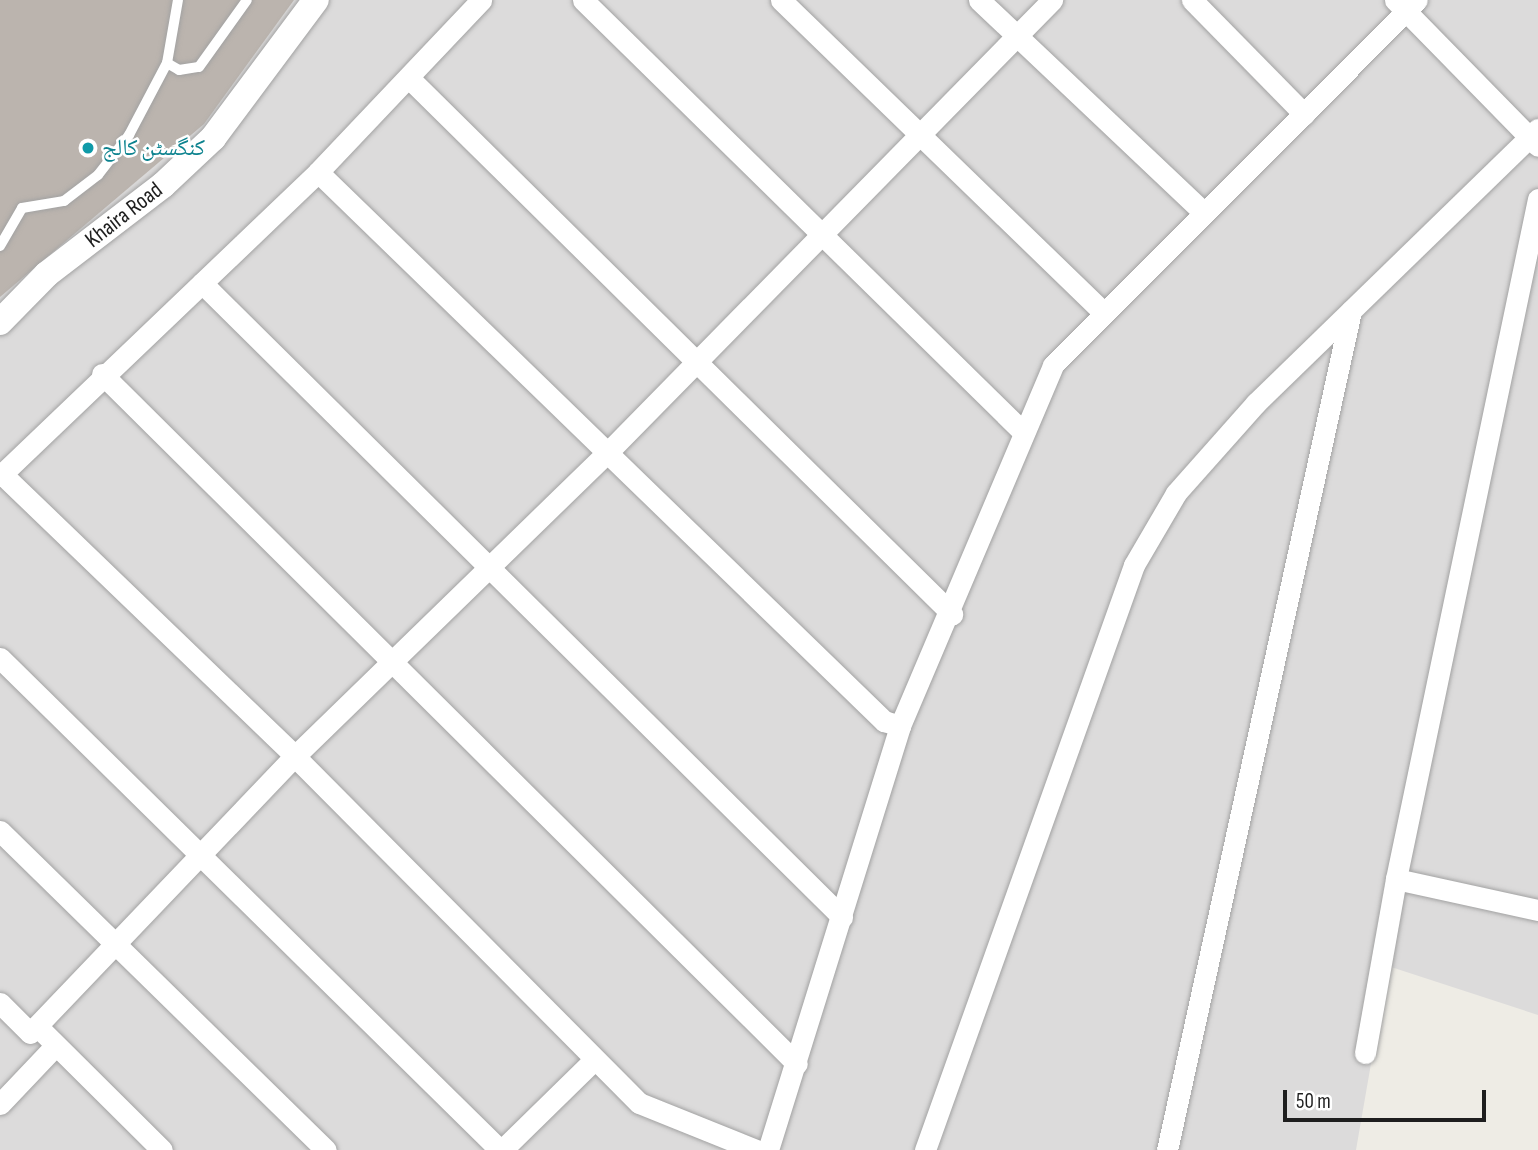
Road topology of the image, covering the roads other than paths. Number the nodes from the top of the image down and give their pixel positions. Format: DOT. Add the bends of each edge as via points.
graph roads {
  1 [pos="178,0"];
  2 [pos="247,0"];
  3 [pos="316,0"];
  4 [pos="481,0"];
  5 [pos="583,0"];
  6 [pos="781,0"];
  7 [pos="979,0"];
  8 [pos="1052,0"];
  9 [pos="1192,0"];
  10 [pos="1406,4"];
  11 [pos="1017,37"];
  12 [pos="167,63"];
  13 [pos="410,79"];
  14 [pos="1304,114"];
  15 [pos="916,138"];
  16 [pos="1535,138"];
  17 [pos="318,172"];
  18 [pos="1538,199"];
  19 [pos="1204,213"];
  20 [pos="820,234"];
  21 [pos="0,246"];
  22 [pos="202,283"];
  23 [pos="1351,311"];
  24 [pos="1104,313"];
  25 [pos="0,322"];
  26 [pos="694,363"];
  27 [pos="102,374"];
  28 [pos="1023,432"];
  29 [pos="610,450"];
  30 [pos="1,475"];
  31 [pos="489,569"];
  32 [pos="952,614"];
  33 [pos="0,658"];
  34 [pos="390,660"];
  35 [pos="900,726"];
  36 [pos="295,755"];
  37 [pos="0,831"];
  38 [pos="199,854"];
  39 [pos="1396,879"];
  40 [pos="1538,910"];
  41 [pos="842,917"];
  42 [pos="114,945"];
  43 [pos="0,1003"];
  44 [pos="37,1026"];
  45 [pos="56,1045"];
  46 [pos="1365,1053"];
  47 [pos="594,1060"];
  48 [pos="797,1064"];
  49 [pos="0,1104"];
  50 [pos="152,1146"];
  51 [pos="326,1150"];
  52 [pos="501,1150"];
  53 [pos="756,1150"];
  54 [pos="768,1150"];
  55 [pos="925,1150"];
  56 [pos="1167,1150"];
  1 -- 12 [label="lane"];
  2 -- 12 [label="lane" via="199,67 179,70"];
  3 -- 25 [label="street, Khaira Road" via="213,138 163,185 47,274"];
  4 -- 13 [label="street"];
  5 -- 20 [label="street"];
  6 -- 15 [label="street"];
  7 -- 11 [label="street"];
  8 -- 11 [label="street"];
  9 -- 14 [label="street"];
  10 -- 14 [label="street"];
  10 -- 16 [label="street"];
  11 -- 15 [label="street"];
  11 -- 19 [label="street"];
  12 -- 21 [label="lane" via="129,135 98,175 51,207 22,208"];
  13 -- 17 [label="street"];
  13 -- 26 [label="street"];
  14 -- 19 [label="street"];
  15 -- 20 [label="street"];
  15 -- 24 [label="street"];
  16 -- 23 [label="street"];
  17 -- 22 [label="street"];
  17 -- 29 [label="street"];
  18 -- 39 [label="street"];
  19 -- 24 [label="street"];
  20 -- 26 [label="street"];
  20 -- 28 [label="street"];
  22 -- 27 [label="street"];
  22 -- 31 [label="street"];
  23 -- 55 [label="street" via="1176,493 1134,565"];
  23 -- 56 [label="street"];
  24 -- 28 [label="street" via="1053,365"];
  26 -- 29 [label="street"];
  26 -- 32 [label="street"];
  27 -- 30 [label="street"];
  27 -- 34 [label="street"];
  28 -- 32 [label="street"];
  29 -- 31 [label="street"];
  29 -- 35 [label="street" via="884,721"];
  30 -- 36 [label="street"];
  31 -- 34 [label="street"];
  31 -- 41 [label="street"];
  32 -- 35 [label="street"];
  33 -- 38 [label="street"];
  34 -- 36 [label="street"];
  34 -- 48 [label="street"];
  35 -- 41 [label="street"];
  36 -- 38 [label="street"];
  36 -- 47 [label="street"];
  37 -- 42 [label="street"];
  38 -- 42 [label="street"];
  38 -- 52 [label="street"];
  39 -- 40 [label="street"];
  39 -- 46 [label="street"];
  41 -- 48 [label="street"];
  42 -- 44 [label="street"];
  42 -- 51 [label="street"];
  43 -- 44 [label="street" via="30,1033"];
  44 -- 45 [label="street"];
  45 -- 49 [label="street"];
  45 -- 50 [label="street"];
  47 -- 52 [label="street"];
  47 -- 53 [label="street" via="639,1103"];
  48 -- 54 [label="street"];
}
